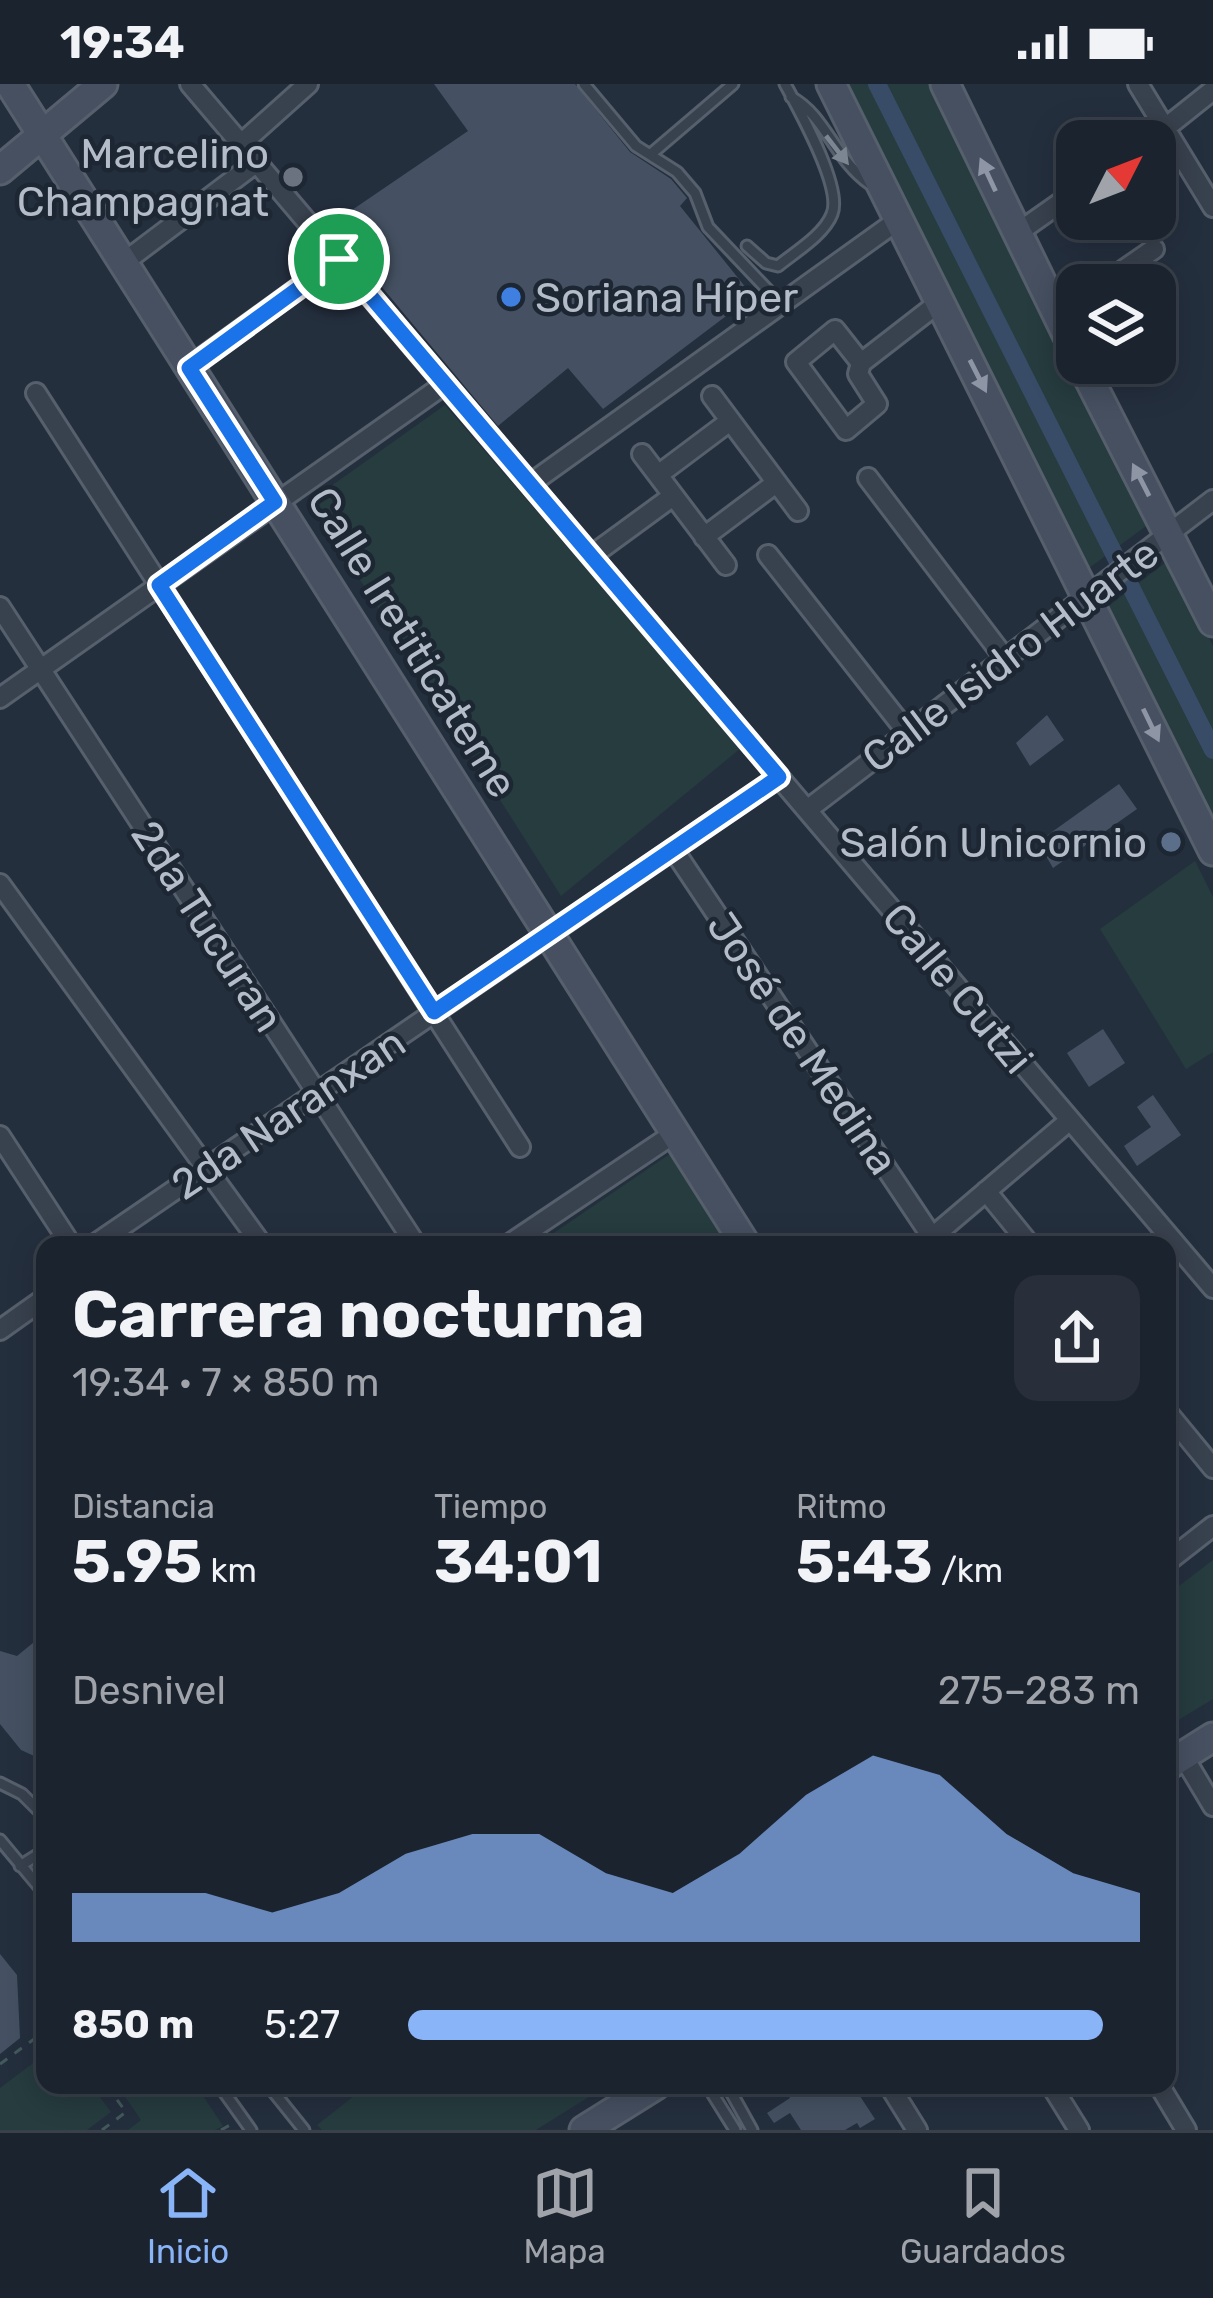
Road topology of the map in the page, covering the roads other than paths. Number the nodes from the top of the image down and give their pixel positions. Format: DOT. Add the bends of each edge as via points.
graph roads {
  1 [pos="10,84"];
  2 [pos="103,84"];
  3 [pos="190,84"];
  4 [pos="308,84"];
  5 [pos="584,84"];
  6 [pos="733,84"];
  7 [pos="785,84"];
  8 [pos="831,84"];
  9 [pos="945,84"];
  10 [pos="1138,84"];
  11 [pos="1213,90"];
  12 [pos="791,97"];
  13 [pos="1150,120"];
  14 [pos="1176,120"];
  15 [pos="42,135"];
  16 [pos="241,144"];
  17 [pos="651,154"];
  18 [pos="1176,161"];
  19 [pos="257,162"];
  20 [pos="0,170"];
  21 [pos="1056,206"];
  22 [pos="1213,207"];
  23 [pos="896,208"];
  24 [pos="1016,234"];
  25 [pos="747,247"];
  26 [pos="1154,249"];
  27 [pos="339,259"];
  28 [pos="123,263"];
  29 [pos="1132,264"];
  30 [pos="941,301"];
  31 [pos="781,304"];
  32 [pos="1056,307"];
  33 [pos="860,363"];
  34 [pos="189,368"];
  35 [pos="446,384"];
  36 [pos="1097,384"];
  37 [pos="36,393"];
  38 [pos="712,395"];
  39 [pos="730,421"];
  40 [pos="642,454"];
  41 [pos="658,475"];
  42 [pos="868,478"];
  43 [pos="776,483"];
  44 [pos="530,484"];
  45 [pos="674,496"];
  46 [pos="1213,500"];
  47 [pos="275,502"];
  48 [pos="798,512"];
  49 [pos="1169,534"];
  50 [pos="704,537"];
  51 [pos="768,555"];
  52 [pos="591,556"];
  53 [pos="726,565"];
  54 [pos="159,585"];
  55 [pos="1097,586"];
  56 [pos="0,607"];
  57 [pos="1213,622"];
  58 [pos="1004,657"];
  59 [pos="41,669"];
  60 [pos="0,698"];
  61 [pos="907,732"];
  62 [pos="779,777"];
  63 [pos="807,810"];
  64 [pos="673,849"];
  65 [pos="1213,851"];
  66 [pos="0,884"];
  67 [pos="549,934"];
  68 [pos="434,1012"];
  69 [pos="317,1093"];
  70 [pos="1070,1120"];
  71 [pos="675,1133"];
  72 [pos="0,1136"];
  73 [pos="520,1147"];
  74 [pos="206,1168"];
  75 [pos="986,1191"];
  76 [pos="64,1236"];
  77 [pos="107,1236"];
  78 [pos="255,1236"];
  79 [pos="410,1236"];
  80 [pos="521,1236"];
  81 [pos="740,1236"];
  82 [pos="924,1236"];
  83 [pos="933,1236"];
  84 [pos="1023,1236"];
  85 [pos="1169,1236"];
  86 [pos="1176,1245"];
  87 [pos="1213,1288"];
  88 [pos="36,1304"];
  89 [pos="0,1330"];
  90 [pos="1176,1423"];
  91 [pos="1213,1468"];
  92 [pos="1213,1526"];
  93 [pos="1176,1555"];
  94 [pos="1213,1737"];
  95 [pos="1176,1760"];
  96 [pos="1176,1762"];
  97 [pos="0,1783"];
  98 [pos="1213,1806"];
  99 [pos="36,1808"];
  100 [pos="0,1840"];
  101 [pos="36,1856"];
  102 [pos="20,1866"];
  103 [pos="36,1884"];
  104 [pos="225,2094"];
  105 [pos="275,2094"];
  106 [pos="642,2094"];
  107 [pos="713,2094"];
  108 [pos="732,2094"];
  109 [pos="895,2094"];
  110 [pos="1057,2094"];
  111 [pos="1164,2094"];
  112 [pos="251,2130"];
  113 [pos="304,2130"];
  114 [pos="584,2130"];
  115 [pos="735,2130"];
  116 [pos="752,2130"];
  117 [pos="917,2130"];
  118 [pos="1079,2130"];
  119 [pos="1186,2130"];
  1 -- 15 [label="street, Calle Iretiticateme"];
  2 -- 15 [label="street"];
  3 -- 16 [label="street, Calle Cutzi"];
  4 -- 16 [label="street"];
  5 -- 17 [label="lane"];
  6 -- 17 [label="lane"];
  7 -- 12 [label="lane"];
  8 -- 23 [label="street"];
  24 -- 9 [label="street, one-way"];
  10 -- 13 [label="street"];
  11 -- 14 [label="street"];
  12 -- 23 [label="lane, one-way" via="813,109 857,175"];
  12 -- 25 [label="lane" via="833,186 833,212 778,266"];
  15 -- 20 [label="street"];
  15 -- 28 [label="street, Calle Iretiticateme"];
  16 -- 19 [label="street, Calle Cutzi"];
  17 -- 31 [label="lane" via="677,172 708,227"];
  18 -- 22 [label="street"];
  19 -- 27 [label="street, Calle Cutzi"];
  19 -- 28 [label="street"];
  21 -- 24 [label="street"];
  23 -- 30 [label="street"];
  23 -- 31 [label="street"];
  24 -- 32 [label="street"];
  26 -- 29 [label="street"];
  27 -- 34 [label="street"];
  27 -- 35 [label="street, Calle Cutzi"];
  28 -- 34 [label="street, Calle Iretiticateme"];
  30 -- 33 [label="street"];
  30 -- 55 [label="street, one-way"];
  31 -- 44 [label="street"];
  33 -- 33 [label="street" via="835,330 796,362 846,430 877,404 858,374"];
  34 -- 47 [label="street, Calle Iretiticateme"];
  35 -- 44 [label="street, Calle Cutzi"];
  35 -- 47 [label="street"];
  49 -- 36 [label="street, one-way"];
  37 -- 54 [label="street"];
  38 -- 39 [label="street"];
  39 -- 41 [label="street"];
  39 -- 43 [label="street"];
  40 -- 41 [label="street"];
  41 -- 45 [label="street"];
  42 -- 58 [label="street"];
  43 -- 48 [label="street"];
  43 -- 50 [label="street"];
  44 -- 52 [label="street, Calle Cutzi"];
  45 -- 50 [label="street"];
  45 -- 52 [label="street"];
  46 -- 49 [label="street, Calle Isidro Huarte"];
  47 -- 54 [label="street"];
  47 -- 67 [label="street, Calle Iretiticateme"];
  49 -- 55 [label="street, Calle Isidro Huarte"];
  49 -- 57 [label="street"];
  50 -- 53 [label="street"];
  51 -- 61 [label="street"];
  52 -- 62 [label="street, Calle Cutzi"];
  54 -- 59 [label="street"];
  54 -- 68 [label="street"];
  55 -- 58 [label="street, Calle Isidro Huarte"];
  55 -- 65 [label="street, one-way"];
  56 -- 59 [label="street, 2da Tucuran"];
  58 -- 61 [label="street, Calle Isidro Huarte"];
  59 -- 60 [label="street"];
  59 -- 69 [label="street, 2da Tucuran"];
  61 -- 63 [label="street, Calle Isidro Huarte"];
  62 -- 63 [label="street, Calle Cutzi"];
  62 -- 64 [label="street, 2da Naranxan"];
  63 -- 70 [label="street, Calle Cutzi"];
  64 -- 67 [label="street, 2da Naranxan"];
  64 -- 82 [label="street, José de Medina"];
  66 -- 74 [label="street"];
  67 -- 68 [label="street, 2da Naranxan"];
  67 -- 71 [label="street, Calle Iretiticateme"];
  68 -- 69 [label="street, 2da Naranxan"];
  68 -- 73 [label="street"];
  69 -- 74 [label="street, 2da Naranxan"];
  69 -- 79 [label="street, 2da Tucuran"];
  70 -- 75 [label="street"];
  70 -- 85 [label="street, Calle Cutzi"];
  71 -- 80 [label="street"];
  71 -- 81 [label="street, Calle Iretiticateme"];
  72 -- 76 [label="street"];
  74 -- 77 [label="street, 2da Naranxan"];
  74 -- 78 [label="street"];
  75 -- 83 [label="street"];
  75 -- 84 [label="street"];
  86 -- 87 [label="street, Calle Cutzi"];
  88 -- 89 [label="street"];
  90 -- 91 [label="street"];
  92 -- 93 [label="street"];
  94 -- 95 [label="street"];
  96 -- 98 [label="street"];
  97 -- 99 [label="lane"];
  100 -- 102 [label="lane"];
  101 -- 102 [label="lane"];
  102 -- 103 [label="lane"];
  104 -- 112 [label="lane"];
  105 -- 113 [label="lane"];
  106 -- 114 [label="street"];
  107 -- 115 [label="lane"];
  108 -- 116 [label="lane"];
  109 -- 117 [label="street"];
  110 -- 118 [label="street"];
  111 -- 119 [label="street"];
}
